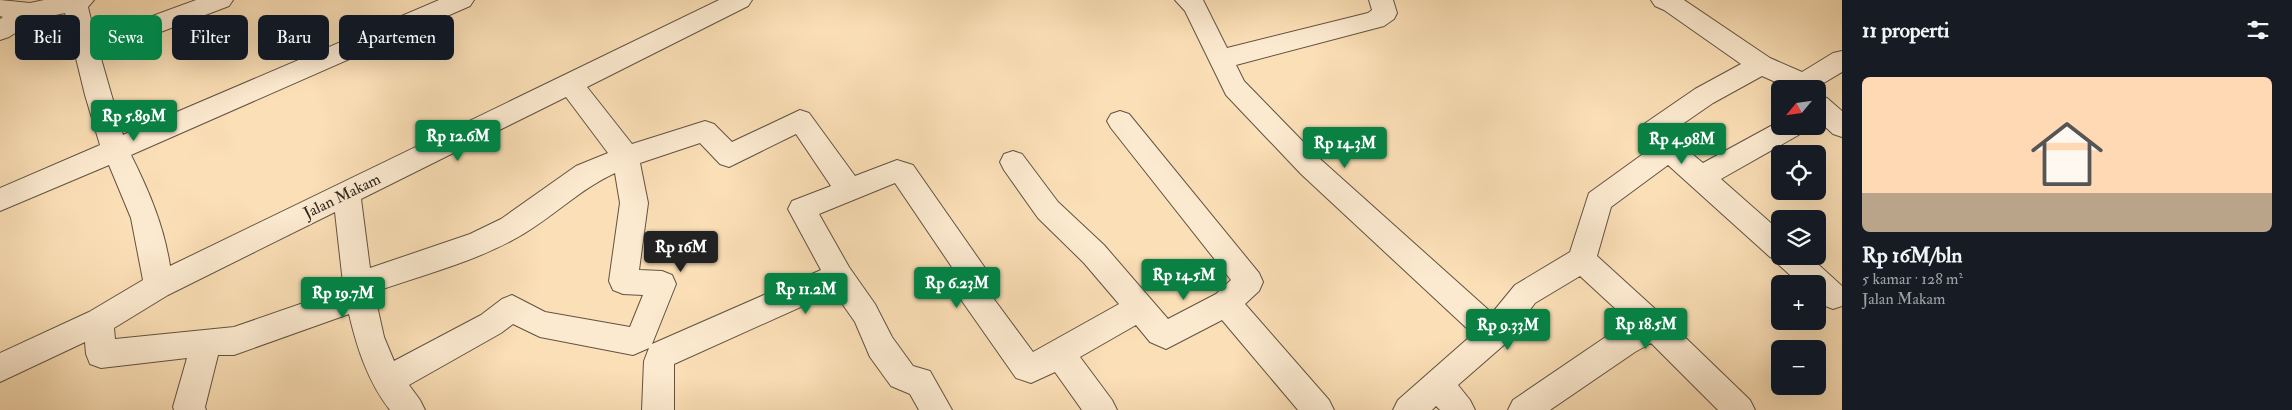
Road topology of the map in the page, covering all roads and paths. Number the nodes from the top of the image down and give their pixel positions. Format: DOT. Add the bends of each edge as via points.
graph roads {
  1 [pos="221,0"];
  2 [pos="462,0"];
  3 [pos="740,0"];
  4 [pos="1187,0"];
  5 [pos="1381,0"];
  6 [pos="1663,0"];
  7 [pos="0,1"];
  8 [pos="78,1"];
  9 [pos="30,12"];
  10 [pos="0,31"];
  11 [pos="86,50"];
  12 [pos="1221,59"];
  13 [pos="1842,60"];
  14 [pos="1761,65"];
  15 [pos="1790,80"];
  16 [pos="1809,80"];
  17 [pos="570,84"];
  18 [pos="1826,114"];
  19 [pos="1120,121"];
  20 [pos="1842,127"];
  21 [pos="1777,135"];
  22 [pos="1668,150"];
  23 [pos="116,151"];
  24 [pos="626,157"];
  25 [pos="1013,162"];
  26 [pos="1701,177"];
  27 [pos="849,190"];
  28 [pos="347,194"];
  29 [pos="0,200"];
  30 [pos="1771,240"];
  31 [pos="1582,260"];
  32 [pos="1799,265"];
  33 [pos="839,276"];
  34 [pos="359,285"];
  35 [pos="158,286"];
  36 [pos="1833,296"];
  37 [pos="1226,303"];
  38 [pos="1140,306"];
  39 [pos="98,320"];
  40 [pos="1654,326"];
  41 [pos="1494,334"];
  42 [pos="207,342"];
  43 [pos="1058,352"];
  44 [pos="0,368"];
  45 [pos="387,381"];
  46 [pos="1438,384"];
  47 [pos="190,410"];
  48 [pos="409,410"];
  49 [pos="658,410"];
  50 [pos="936,410"];
  51 [pos="1101,410"];
  52 [pos="1318,410"];
  53 [pos="1409,410"];
  54 [pos="1459,410"];
  55 [pos="1524,410"];
  56 [pos="1739,410"];
  1 -- 11 [label="street"];
  2 -- 23 [label="street"];
  3 -- 17 [label="street, Jalan Makam"];
  4 -- 12 [label="street" via="1194,6"];
  5 -- 12 [label="street" via="1385,13 1375,20"];
  6 -- 14 [label="street"];
  7 -- 9 [label="street" via="6,8"];
  8 -- 9 [label="street"];
  8 -- 11 [label="street"];
  9 -- 10 [label="street"];
  11 -- 23 [label="street"];
  12 -- 41 [label="street" via="1235,88 1310,166"];
  13 -- 16 [label="street"];
  14 -- 15 [label="street"];
  14 -- 22 [label="street" via="1704,96 1653,131 1652,135"];
  17 -- 24 [label="street"];
  17 -- 28 [label="street, Jalan Makam"];
  18 -- 20 [label="street"];
  19 -- 37 [label="street" via="1249,282"];
  21 -- 26 [label="street"];
  22 -- 26 [label="street"];
  22 -- 31 [label="street" via="1599,201"];
  23 -- 29 [label="street"];
  23 -- 35 [label="street" via="148,224"];
  24 -- 27 [label="street" via="705,132 728,156 800,120"];
  24 -- 34 [label="street" via="586,174 498,234"];
  24 -- 45 [label="street" via="634,203 624,281 662,284 640,338 633,341 540,324 512,308 491,324"];
  25 -- 38 [label="street" via="1048,210 1094,254"];
  26 -- 30 [label="street"];
  27 -- 33 [label="street" via="802,209"];
  27 -- 43 [label="street" via="894,171 902,173 975,277 970,288 972,292 1023,364 1031,368"];
  28 -- 34 [label="street"];
  28 -- 35 [label="street, Jalan Makam"];
  31 -- 40 [label="street"];
  31 -- 41 [label="street" via="1525,294"];
  32 -- 36 [label="street"];
  33 -- 49 [label="street" via="662,355 658,361"];
  33 -- 50 [label="street" via="902,376 919,381"];
  34 -- 42 [label="street" via="345,302 234,341"];
  34 -- 45 [label="street" via="372,347"];
  35 -- 39 [label="street, Jalan Makam"];
  37 -- 38 [label="street" via="1164,335"];
  37 -- 52 [label="street"];
  38 -- 43 [label="street"];
  39 -- 42 [label="street" via="101,354"];
  39 -- 44 [label="street, Jalan Makam"];
  40 -- 55 [label="street" via="1624,342"];
  40 -- 56 [label="street"];
  41 -- 46 [label="street"];
  42 -- 47 [label="street"];
  43 -- 51 [label="street"];
  45 -- 48 [label="street"];
  46 -- 53 [label="street"];
  46 -- 54 [label="street"];
}
